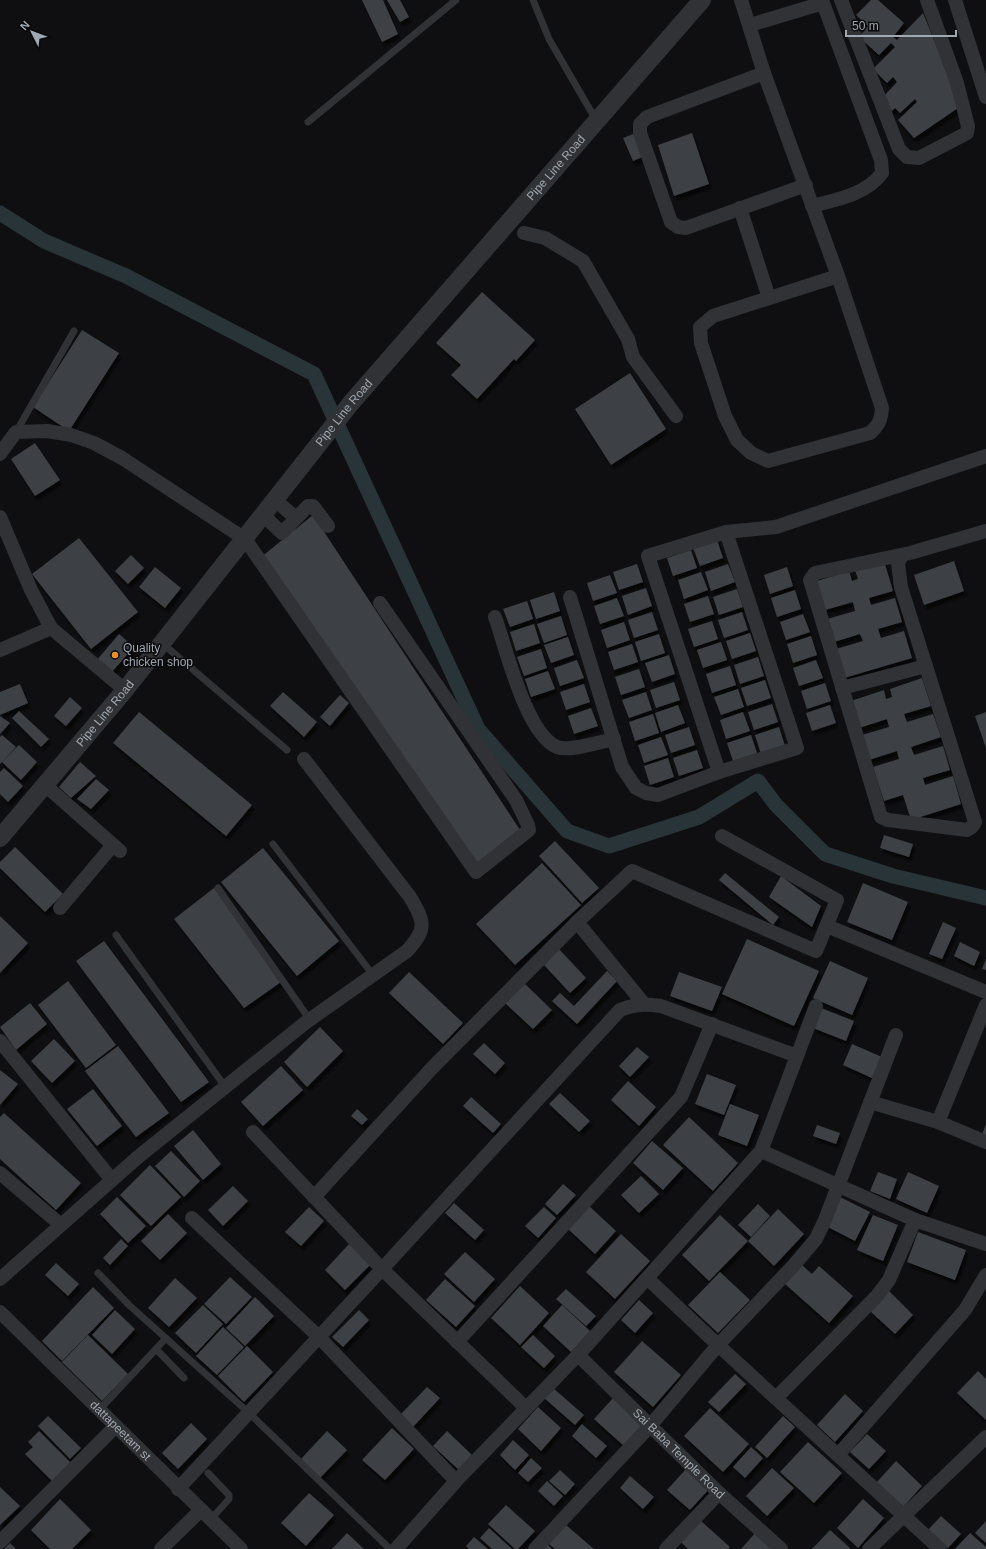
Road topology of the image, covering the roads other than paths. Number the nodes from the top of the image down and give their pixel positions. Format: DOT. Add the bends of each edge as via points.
graph roads {
  1 [pos="456,0"];
  2 [pos="533,0"];
  3 [pos="702,0"];
  4 [pos="742,0"];
  5 [pos="841,0"];
  6 [pos="927,0"];
  7 [pos="955,0"];
  8 [pos="750,25"];
  9 [pos="764,73"];
  10 [pos="979,76"];
  11 [pos="957,83"];
  12 [pos="986,97"];
  13 [pos="308,122"];
  14 [pos="597,122"];
  15 [pos="806,185"];
  16 [pos="812,206"];
  17 [pos="740,208"];
  18 [pos="514,231"];
  19 [pos="838,276"];
  20 [pos="769,298"];
  21 [pos="74,331"];
  22 [pos="676,416"];
  23 [pos="16,432"];
  24 [pos="0,454"];
  25 [pos="986,456"];
  26 [pos="275,500"];
  27 [pos="263,515"];
  28 [pos="0,517"];
  29 [pos="296,518"];
  30 [pos="328,526"];
  31 [pos="986,531"];
  32 [pos="726,532"];
  33 [pos="245,540"];
  34 [pos="902,555"];
  35 [pos="570,597"];
  36 [pos="380,603"];
  37 [pos="495,617"];
  38 [pos="51,628"];
  39 [pos="163,644"];
  40 [pos="0,650"];
  41 [pos="926,666"];
  42 [pos="842,688"];
  43 [pos="125,690"];
  44 [pos="614,739"];
  45 [pos="287,750"];
  46 [pos="304,759"];
  47 [pos="720,772"];
  48 [pos="45,785"];
  49 [pos="722,836"];
  50 [pos="0,838"];
  51 [pos="273,844"];
  52 [pos="218,888"];
  53 [pos="60,908"];
  54 [pos="578,922"];
  55 [pos="826,926"];
  56 [pos="116,935"];
  57 [pos="373,975"];
  58 [pos="986,992"];
  59 [pos="644,1004"];
  60 [pos="986,1004"];
  61 [pos="816,1006"];
  62 [pos="310,1020"];
  63 [pos="712,1024"];
  64 [pos="896,1035"];
  65 [pos="0,1041"];
  66 [pos="797,1056"];
  67 [pos="226,1088"];
  68 [pos="870,1102"];
  69 [pos="938,1122"];
  70 [pos="253,1132"];
  71 [pos="986,1142"];
  72 [pos="761,1151"];
  73 [pos="0,1173"];
  74 [pos="112,1180"];
  75 [pos="838,1185"];
  76 [pos="314,1197"];
  77 [pos="192,1218"];
  78 [pos="915,1220"];
  79 [pos="61,1225"];
  80 [pos="986,1244"];
  81 [pos="382,1269"];
  82 [pos="98,1273"];
  83 [pos="986,1275"];
  84 [pos="647,1278"];
  85 [pos="0,1279"];
  86 [pos="0,1312"];
  87 [pos="166,1338"];
  88 [pos="319,1338"];
  89 [pos="457,1342"];
  90 [pos="718,1346"];
  91 [pos="156,1349"];
  92 [pos="578,1356"];
  93 [pos="184,1378"];
  94 [pos="776,1398"];
  95 [pos="526,1408"];
  96 [pos="98,1410"];
  97 [pos="249,1413"];
  98 [pos="650,1426"];
  99 [pos="115,1427"];
  100 [pos="986,1438"];
  101 [pos="838,1455"];
  102 [pos="208,1473"];
  103 [pos="456,1481"];
  104 [pos="178,1488"];
  105 [pos="719,1493"];
  106 [pos="206,1515"];
  107 [pos="903,1515"];
  108 [pos="0,1542"];
  109 [pos="161,1549"];
  110 [pos="241,1549"];
  111 [pos="390,1549"];
  112 [pos="396,1549"];
  113 [pos="535,1549"];
  114 [pos="666,1549"];
  115 [pos="781,1549"];
  116 [pos="869,1549"];
  117 [pos="940,1549"];
  1 -- 13 [label="lane"];
  2 -- 14 [label="lane" via="549,39"];
  3 -- 14 [label="street, Pipe Line Road"];
  4 -- 8 [label="street"];
  5 -- 11 [label="street" via="899,149 906,157 919,158 968,133"];
  6 -- 11 [label="street"];
  7 -- 10 [label="street"];
  8 -- 9 [label="street"];
  8 -- 16 [label="street" via="823,2 881,160 882,173 876,182 845,196"];
  9 -- 15 [label="street"];
  9 -- 17 [label="street" via="647,117 640,124 640,133 671,222 678,227 686,228"];
  10 -- 11 [label="street"];
  10 -- 12 [label="street"];
  14 -- 18 [label="street, Pipe Line Road"];
  15 -- 16 [label="street"];
  15 -- 17 [label="street"];
  16 -- 19 [label="street"];
  17 -- 20 [label="street"];
  18 -- 22 [label="street" via="545,238 584,261 628,339 633,357"];
  18 -- 26 [label="street, Pipe Line Road" via="351,404"];
  19 -- 20 [label="street"];
  19 -- 20 [label="street" via="882,408 882,420 870,432 768,461 751,453 737,440 725,416 701,343 700,327 713,316"];
  21 -- 23 [label="lane"];
  23 -- 24 [label="street"];
  23 -- 33 [label="street" via="47,431 71,434 94,442"];
  25 -- 32 [label="street" via="776,527"];
  26 -- 27 [label="street, Pipe Line Road"];
  26 -- 29 [label="street"];
  27 -- 29 [label="street" via="282,533"];
  27 -- 33 [label="street, Pipe Line Road"];
  28 -- 38 [label="street" via="31,590"];
  29 -- 30 [label="street" via="308,506 312,506"];
  31 -- 34 [label="street"];
  32 -- 47 [label="street" via="797,748"];
  32 -- 47 [label="street" via="648,556"];
  33 -- 36 [label="street" via="476,872 528,830 528,825 516,800"];
  33 -- 39 [label="street, Pipe Line Road"];
  34 -- 41 [label="street" via="898,563 902,587"];
  34 -- 42 [label="street" via="879,558 815,573 812,576 810,585"];
  35 -- 44 [label="street"];
  37 -- 44 [label="street" via="527,712 549,742 565,749"];
  38 -- 40 [label="street"];
  38 -- 43 [label="street"];
  39 -- 43 [label="street, Pipe Line Road"];
  39 -- 45 [label="lane"];
  41 -- 42 [label="street"];
  41 -- 42 [label="street" via="975,822 967,830 881,817"];
  43 -- 48 [label="street, Pipe Line Road"];
  44 -- 47 [label="street" via="627,777 636,788 646,793 658,795"];
  46 -- 57 [label="street" via="410,897 420,914 423,926 419,938 407,951"];
  48 -- 50 [label="street, Pipe Line Road"];
  48 -- 53 [label="street" via="116,848"];
  49 -- 55 [label="street" via="837,900"];
  51 -- 57 [label="lane"];
  52 -- 62 [label="lane"];
  54 -- 55 [label="street" via="632,871 816,951"];
  54 -- 59 [label="street"];
  54 -- 76 [label="street" via="433,1067"];
  55 -- 58 [label="street"];
  56 -- 67 [label="lane"];
  57 -- 62 [label="street"];
  59 -- 63 [label="street" via="660,1006"];
  59 -- 81 [label="street" via="631,1005 620,1010"];
  60 -- 69 [label="street"];
  61 -- 66 [label="street"];
  62 -- 67 [label="street"];
  63 -- 66 [label="street"];
  63 -- 89 [label="street" via="681,1097"];
  64 -- 68 [label="street"];
  65 -- 74 [label="street"];
  66 -- 72 [label="street"];
  67 -- 74 [label="street"];
  68 -- 69 [label="street"];
  68 -- 75 [label="street"];
  69 -- 71 [label="street"];
  70 -- 76 [label="street"];
  72 -- 75 [label="street"];
  72 -- 84 [label="street"];
  73 -- 79 [label="street"];
  74 -- 79 [label="street"];
  75 -- 78 [label="street"];
  75 -- 90 [label="street" via="816,1239"];
  76 -- 81 [label="street"];
  77 -- 88 [label="street"];
  78 -- 80 [label="street"];
  78 -- 94 [label="street" via="889,1280 877,1296"];
  79 -- 85 [label="street"];
  81 -- 88 [label="street"];
  81 -- 89 [label="street"];
  82 -- 87 [label="lane"];
  83 -- 101 [label="street" via="965,1310"];
  84 -- 90 [label="street"];
  84 -- 92 [label="street"];
  86 -- 96 [label="street, dattapeetam st"];
  87 -- 91 [label="lane"];
  87 -- 97 [label="lane"];
  88 -- 97 [label="street"];
  88 -- 103 [label="street"];
  89 -- 95 [label="street"];
  90 -- 94 [label="street"];
  90 -- 98 [label="street"];
  91 -- 93 [label="lane"];
  91 -- 96 [label="lane"];
  92 -- 95 [label="street"];
  92 -- 98 [label="street, Sai Baba Temple Road"];
  94 -- 101 [label="street"];
  95 -- 103 [label="street"];
  96 -- 99 [label="street, dattapeetam st"];
  97 -- 104 [label="street"];
  97 -- 111 [label="lane"];
  98 -- 105 [label="street, Sai Baba Temple Road"];
  98 -- 113 [label="street"];
  99 -- 104 [label="street, dattapeetam st"];
  99 -- 108 [label="street"];
  100 -- 107 [label="street"];
  101 -- 107 [label="street"];
  102 -- 106 [label="lane" via="229,1499"];
  103 -- 112 [label="street"];
  104 -- 106 [label="street, dattapeetam st"];
  105 -- 114 [label="street"];
  105 -- 115 [label="street, Sai Baba Temple Road"];
  106 -- 109 [label="street"];
  106 -- 110 [label="street, dattapeetam st"];
  107 -- 116 [label="street"];
  107 -- 117 [label="street"];
}
